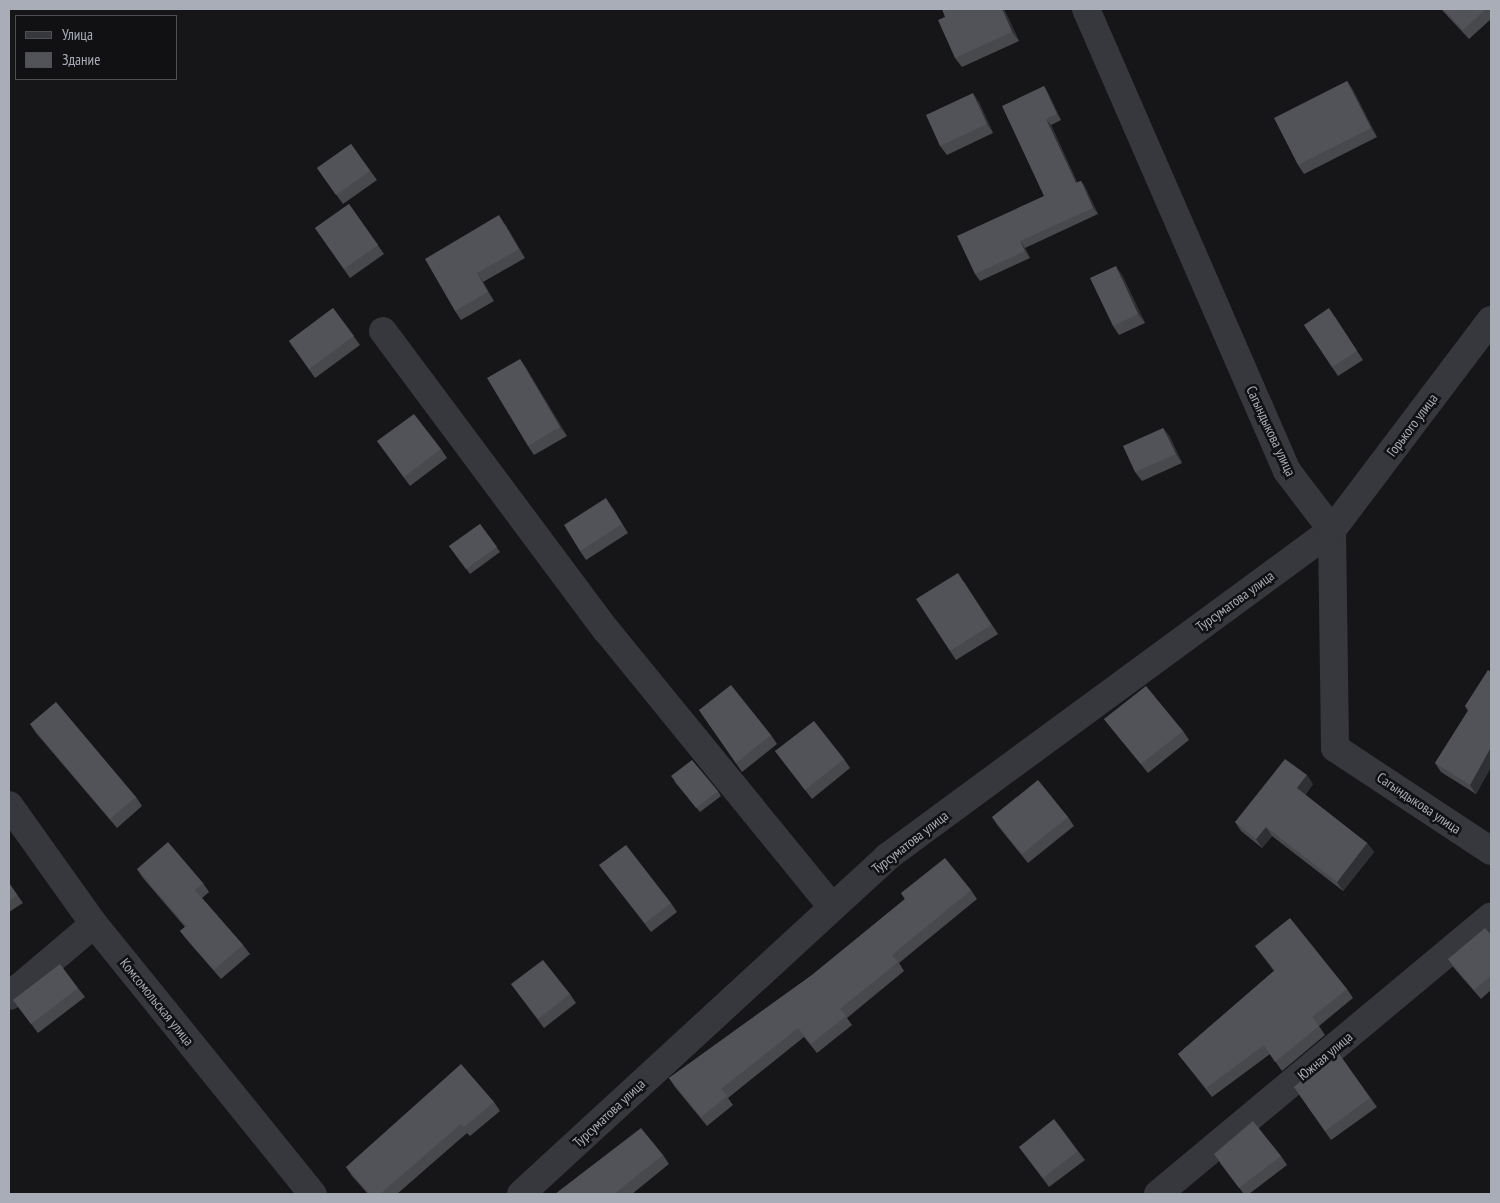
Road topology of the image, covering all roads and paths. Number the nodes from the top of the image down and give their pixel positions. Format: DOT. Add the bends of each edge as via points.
graph roads {
  1 [pos="1086,9"];
  2 [pos="1491,320"];
  3 [pos="383,331"];
  4 [pos="1332,530"];
  5 [pos="9,805"];
  6 [pos="1491,851"];
  7 [pos="832,907"];
  8 [pos="1491,917"];
  9 [pos="94,924"];
  10 [pos="9,996"];
  11 [pos="313,1194"];
  12 [pos="521,1194"];
  13 [pos="1158,1194"];
  1 -- 4 [label="street, Сагындыкова улица" via="1287,471"];
  2 -- 4 [label="street, Горького улица"];
  3 -- 7 [label="street" via="607,630"];
  4 -- 6 [label="street, Сагындыкова улица" via="1336,748"];
  4 -- 7 [label="street, Турсуматова улица" via="887,857"];
  5 -- 9 [label="street, Комсомольская улица"];
  7 -- 12 [label="street, Турсуматова улица"];
  8 -- 13 [label="street, Южная улица"];
  9 -- 10 [label="street"];
  9 -- 11 [label="street, Комсомольская улица"];
}
